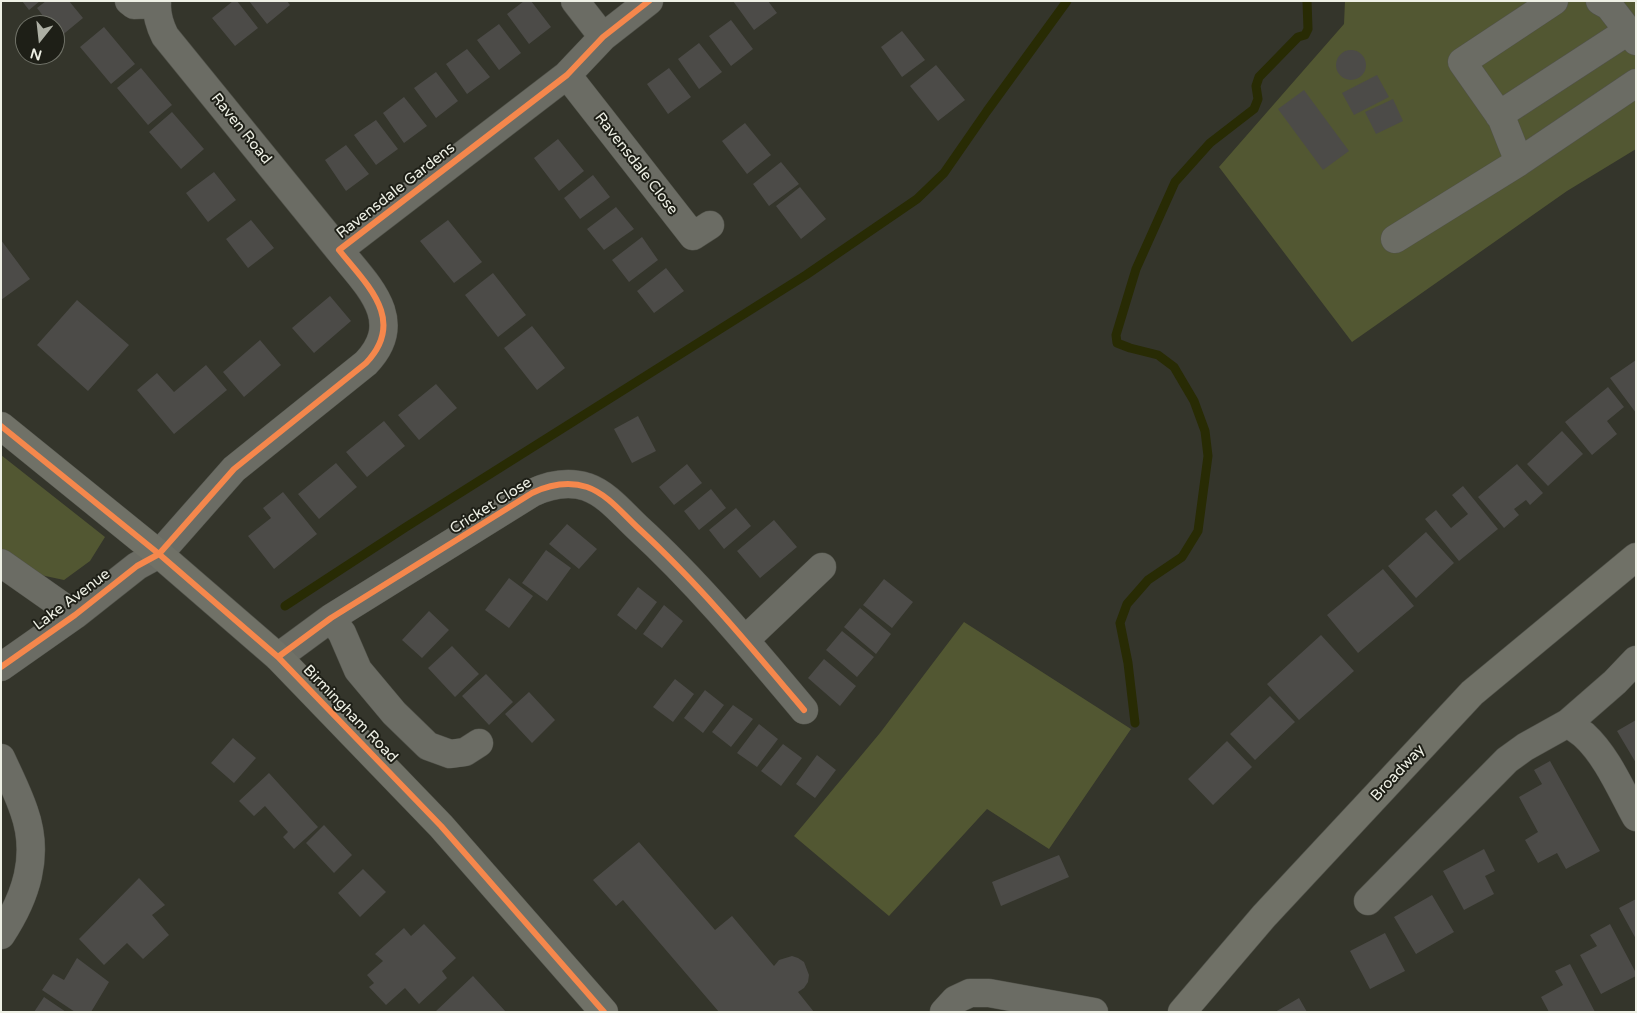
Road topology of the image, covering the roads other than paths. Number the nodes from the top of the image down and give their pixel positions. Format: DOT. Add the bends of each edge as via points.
graph roads {
  1 [pos="129,1"];
  2 [pos="575,1"];
  3 [pos="649,1"];
  4 [pos="1554,1"];
  5 [pos="1600,1"];
  6 [pos="157,3"];
  7 [pos="1632,36"];
  8 [pos="603,37"];
  9 [pos="567,75"];
  10 [pos="1636,83"];
  11 [pos="1499,115"];
  12 [pos="1519,162"];
  13 [pos="710,225"];
  14 [pos="1395,239"];
  15 [pos="339,250"];
  16 [pos="1,426"];
  17 [pos="159,554"];
  18 [pos="1636,557"];
  19 [pos="1,563"];
  20 [pos="822,567"];
  21 [pos="76,615"];
  22 [pos="331,618"];
  23 [pos="745,640"];
  24 [pos="278,657"];
  25 [pos="1636,660"];
  26 [pos="1,667"];
  27 [pos="804,710"];
  28 [pos="1568,723"];
  29 [pos="478,743"];
  30 [pos="1,758"];
  31 [pos="1636,817"];
  32 [pos="1368,902"];
  33 [pos="1,935"];
  34 [pos="604,1012"];
  35 [pos="944,1012"];
  36 [pos="1094,1012"];
  37 [pos="1182,1012"];
  1 -- 6 [label="street" via="134,5"];
  2 -- 8 [label="street"];
  3 -- 8 [label="street, Ravensdale Gardens"];
  4 -- 11 [label="street" via="1462,62"];
  5 -- 7 [label="street" via="1609,6"];
  6 -- 15 [label="street, Raven Road" via="157,15 165,36"];
  7 -- 11 [label="street"];
  8 -- 9 [label="street, Ravensdale Gardens"];
  9 -- 13 [label="street, Ravensdale Close" via="693,236"];
  9 -- 15 [label="street, Ravensdale Gardens"];
  10 -- 12 [label="street"];
  11 -- 12 [label="street"];
  12 -- 14 [label="street"];
  15 -- 17 [label="street, Ravensdale Gardens" via="382,309 384,332 380,344 366,363 234,469"];
  16 -- 17 [label="highway, Birmingham Road"];
  17 -- 21 [label="street, Lake Avenue" via="137,566"];
  17 -- 24 [label="highway, Birmingham Road"];
  18 -- 37 [label="highway, Broadway" via="1472,693 1264,916"];
  19 -- 21 [label="street"];
  20 -- 23 [label="street"];
  21 -- 26 [label="street, Lake Avenue"];
  22 -- 23 [label="street, Cricket Close" via="532,494 557,484 570,484 587,487 602,495 667,555"];
  22 -- 24 [label="street, Cricket Close"];
  22 -- 29 [label="street" via="342,633 358,670 394,713 428,746 450,754 465,752"];
  23 -- 27 [label="street, Cricket Close"];
  24 -- 34 [label="highway, Birmingham Road" via="441,826"];
  25 -- 28 [label="street"];
  28 -- 31 [label="street" via="1584,735 1600,754"];
  28 -- 32 [label="street" via="1507,760"];
  30 -- 33 [label="street" via="25,812 30,858 20,901"];
  35 -- 36 [label="street" via="955,1000 970,993 989,993"];
}
